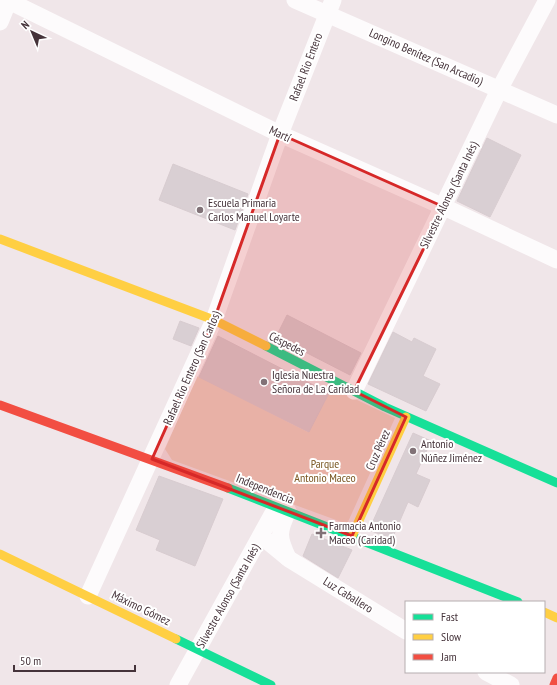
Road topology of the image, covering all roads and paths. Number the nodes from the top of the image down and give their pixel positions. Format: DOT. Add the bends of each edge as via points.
graph roads {
  1 [pos="8,0"];
  2 [pos="295,0"];
  3 [pos="547,0"];
  4 [pos="330,7"];
  5 [pos="0,22"];
  6 [pos="499,90"];
  7 [pos="557,115"];
  8 [pos="280,134"];
  9 [pos="444,207"];
  10 [pos="0,239"];
  11 [pos="557,260"];
  12 [pos="214,320"];
  13 [pos="354,391"];
  14 [pos="0,405"];
  15 [pos="406,417"];
  16 [pos="152,459"];
  17 [pos="557,483"];
  18 [pos="282,509"];
  19 [pos="261,536"];
  20 [pos="352,536"];
  21 [pos="0,554"];
  22 [pos="289,560"];
  23 [pos="88,596"];
  24 [pos="515,601"];
  25 [pos="545,612"];
  26 [pos="557,618"];
  27 [pos="405,630"];
  28 [pos="199,650"];
  29 [pos="488,673"];
  30 [pos="557,678"];
  31 [pos="178,685"];
  32 [pos="271,685"];
  33 [pos="511,685"];
  34 [pos="554,685"];
  1 -- 5 [label="street"];
  1 -- 8 [label="street, Martí"];
  2 -- 4 [label="street, Longino Benítez (San Arcadio)"];
  3 -- 6 [label="street, Silvestre Alonso (Santa Inés)"];
  4 -- 6 [label="street, Longino Benítez (San Arcadio)"];
  4 -- 8 [label="street, Rafael Rio Entero"];
  6 -- 7 [label="street, Longino Benítez (San Arcadio)"];
  6 -- 9 [label="street, Silvestre Alonso (Santa Inés)"];
  8 -- 9 [label="street, Martí"];
  8 -- 12 [label="street, Rafael Rio Entero (San Carlos)"];
  9 -- 11 [label="street, Martí"];
  9 -- 13 [label="street, Silvestre Alonso (Santa Inés)"];
  10 -- 12 [label="main road, Céspedes"];
  12 -- 13 [label="main road, Céspedes"];
  12 -- 16 [label="street, Rafael Rio Entero (San Carlos)"];
  13 -- 15 [label="main road, Céspedes"];
  14 -- 16 [label="main road, Independencia"];
  15 -- 17 [label="main road, Céspedes"];
  15 -- 20 [label="main road, Cruz Pérez"];
  16 -- 18 [label="main road, Independencia"];
  16 -- 23 [label="street, Rafael Rio Entero (San Carlos)"];
  18 -- 19 [label="street, Silvestre Alonso (Santa Inés)"];
  18 -- 20 [label="main road, Independencia"];
  18 -- 22 [label="street" via="280,542"];
  19 -- 22 [label="street, Luz Caballero"];
  19 -- 28 [label="street, Silvestre Alonso (Santa Inés)"];
  20 -- 24 [label="main road, Independencia"];
  21 -- 23 [label="main road, Máximo Gómez"];
  22 -- 27 [label="street, Luz Caballero"];
  23 -- 28 [label="main road, Máximo Gómez"];
  25 -- 26 [label="main road"];
  28 -- 31 [label="street, Silvestre Alonso (Santa Inés)"];
  28 -- 32 [label="main road, Máximo Gómez"];
  29 -- 33 [label="street"];
  30 -- 34 [label="main road"];
}
